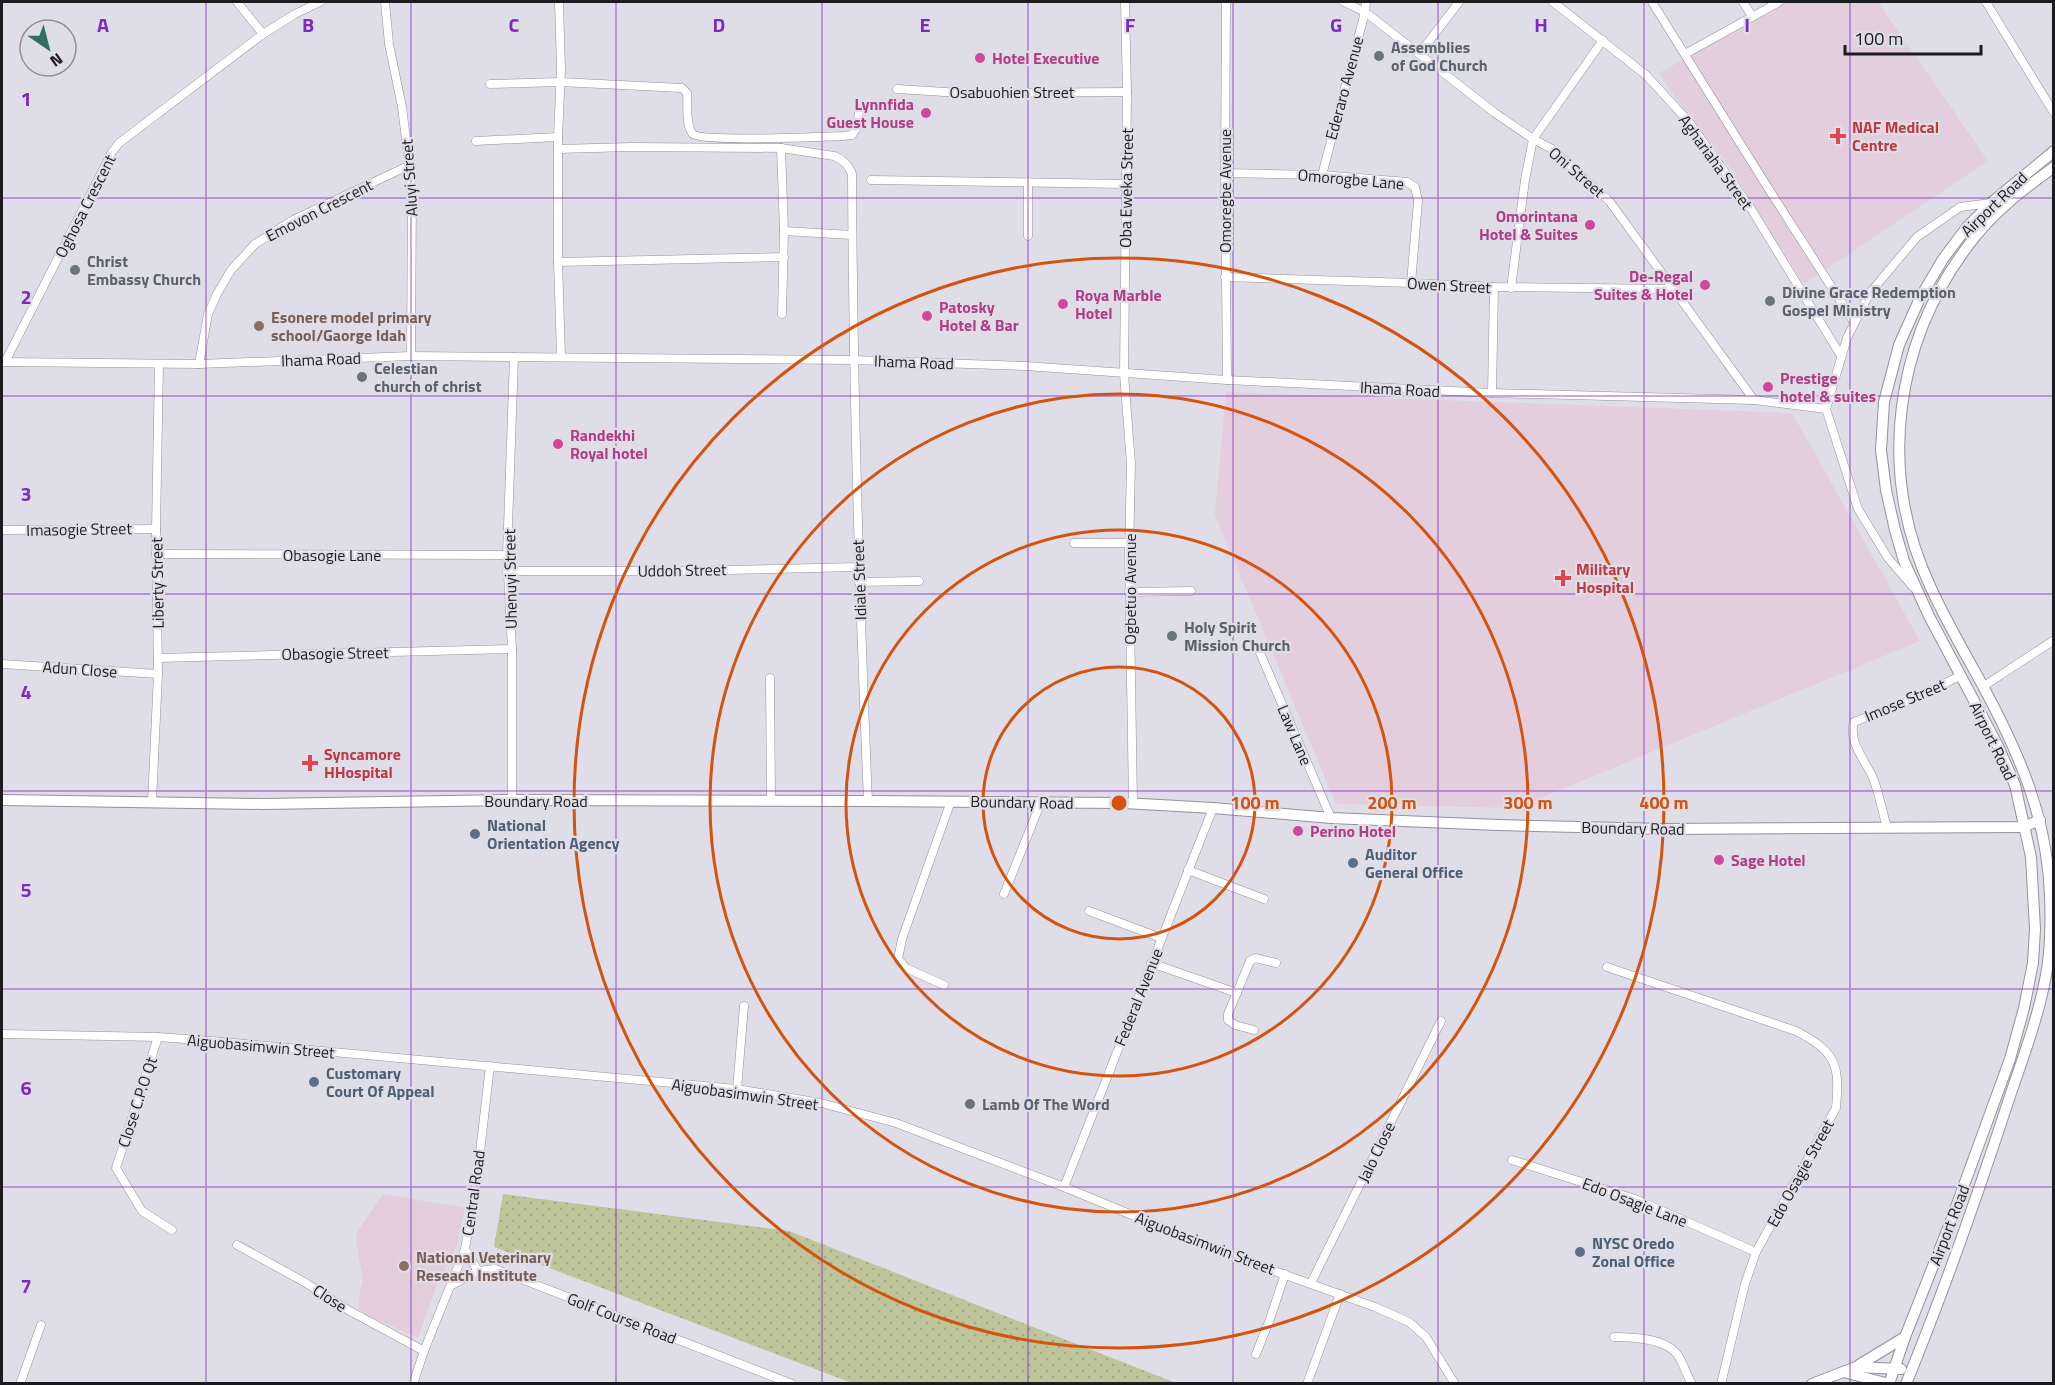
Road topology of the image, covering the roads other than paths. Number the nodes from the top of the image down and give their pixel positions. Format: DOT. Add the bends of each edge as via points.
graph roads {
  1 [pos="237,2"];
  2 [pos="320,2"];
  3 [pos="385,2"];
  4 [pos="559,2"];
  5 [pos="1125,2"];
  6 [pos="1226,2"];
  7 [pos="1344,2"];
  8 [pos="1366,2"];
  9 [pos="1459,2"];
  10 [pos="1553,2"];
  11 [pos="1652,2"];
  12 [pos="1743,2"];
  13 [pos="1779,2"];
  14 [pos="1986,2"];
  15 [pos="1365,12"];
  16 [pos="1752,16"];
  17 [pos="263,34"];
  18 [pos="1603,40"];
  19 [pos="1419,53"];
  20 [pos="1685,54"];
  21 [pos="560,82"];
  22 [pos="490,84"];
  23 [pos="897,89"];
  24 [pos="1127,92"];
  25 [pos="859,112"];
  26 [pos="2054,113"];
  27 [pos="558,137"];
  28 [pos="1533,139"];
  29 [pos="476,141"];
  30 [pos="782,148"];
  31 [pos="558,149"];
  32 [pos="2054,151"];
  33 [pos="410,165"];
  34 [pos="2054,167"];
  35 [pos="1224,173"];
  36 [pos="1322,175"];
  37 [pos="871,180"];
  38 [pos="1028,182"];
  39 [pos="1126,184"];
  40 [pos="1991,203"];
  41 [pos="2001,209"];
  42 [pos="784,231"];
  43 [pos="852,235"];
  44 [pos="1028,236"];
  45 [pos="784,257"];
  46 [pos="558,262"];
  47 [pos="1225,277"];
  48 [pos="1411,283"];
  49 [pos="1494,287"];
  50 [pos="1511,288"];
  51 [pos="1672,289"];
  52 [pos="782,314"];
  53 [pos="1854,322"];
  54 [pos="411,356"];
  55 [pos="1841,356"];
  56 [pos="514,357"];
  57 [pos="561,357"];
  58 [pos="853,360"];
  59 [pos="3,362"];
  60 [pos="159,364"];
  61 [pos="199,364"];
  62 [pos="1124,374"];
  63 [pos="1227,380"];
  64 [pos="1492,393"];
  65 [pos="1754,400"];
  66 [pos="1826,409"];
  67 [pos="156,529"];
  68 [pos="2,530"];
  69 [pos="1074,543"];
  70 [pos="1129,543"];
  71 [pos="156,554"];
  72 [pos="507,555"];
  73 [pos="858,567"];
  74 [pos="507,571"];
  75 [pos="919,581"];
  76 [pos="859,582"];
  77 [pos="1931,589"];
  78 [pos="1191,591"];
  79 [pos="1129,592"];
  80 [pos="1918,593"];
  81 [pos="2054,640"];
  82 [pos="512,649"];
  83 [pos="1260,653"];
  84 [pos="158,658"];
  85 [pos="2,664"];
  86 [pos="158,674"];
  87 [pos="1960,676"];
  88 [pos="770,678"];
  89 [pos="1984,686"];
  90 [pos="2,800"];
  91 [pos="512,800"];
  92 [pos="771,801"];
  93 [pos="868,801"];
  94 [pos="951,801"];
  95 [pos="152,802"];
  96 [pos="1041,802"];
  97 [pos="1133,804"];
  98 [pos="1213,808"];
  99 [pos="1331,818"];
  100 [pos="2040,820"];
  101 [pos="1887,827"];
  102 [pos="2023,828"];
  103 [pos="1188,870"];
  104 [pos="1004,894"];
  105 [pos="1264,899"];
  106 [pos="1089,911"];
  107 [pos="1161,938"];
  108 [pos="1151,963"];
  109 [pos="1276,963"];
  110 [pos="1607,967"];
  111 [pos="944,985"];
  112 [pos="1237,993"];
  113 [pos="744,1006"];
  114 [pos="1441,1021"];
  115 [pos="1254,1030"];
  116 [pos="2,1034"];
  117 [pos="158,1037"];
  118 [pos="490,1066"];
  119 [pos="737,1089"];
  120 [pos="1512,1160"];
  121 [pos="1064,1186"];
  122 [pos="172,1230"];
  123 [pos="237,1245"];
  124 [pos="465,1249"];
  125 [pos="1756,1252"];
  126 [pos="478,1271"];
  127 [pos="1285,1274"];
  128 [pos="1311,1284"];
  129 [pos="452,1285"];
  130 [pos="1340,1294"];
  131 [pos="41,1325"];
  132 [pos="1614,1337"];
  133 [pos="1905,1337"];
  134 [pos="424,1351"];
  135 [pos="1256,1354"];
  136 [pos="1895,1367"];
  137 [pos="1911,1371"];
  138 [pos="1849,1372"];
  139 [pos="771,1380"];
  140 [pos="20,1383"];
  141 [pos="413,1383"];
  142 [pos="792,1383"];
  143 [pos="1307,1383"];
  144 [pos="1455,1383"];
  145 [pos="1692,1383"];
  146 [pos="1721,1383"];
  147 [pos="1812,1383"];
  148 [pos="1864,1383"];
  149 [pos="1889,1383"];
  150 [pos="1906,1383"];
  1 -- 17 [label="street"];
  2 -- 17 [label="street, Oghosa Crescent"];
  3 -- 33 [label="street, Aluyi Street"];
  4 -- 21 [label="street"];
  5 -- 24 [label="street, Oba Eweka Street"];
  6 -- 35 [label="street, Omoregbe Avenue"];
  7 -- 15 [label="street, Oni Street"];
  8 -- 15 [label="street, Ederaro Avenue"];
  9 -- 19 [label="street"];
  10 -- 18 [label="street, Aghariaha Street"];
  11 -- 20 [label="street"];
  12 -- 16 [label="street"];
  13 -- 16 [label="street"];
  14 -- 26 [label="street"];
  15 -- 19 [label="street, Oni Street"];
  15 -- 36 [label="street, Ederaro Avenue"];
  16 -- 20 [label="street"];
  17 -- 59 [label="street, Oghosa Crescent" via="119,143"];
  18 -- 28 [label="street"];
  18 -- 55 [label="street, Aghariaha Street" via="1646,75 1689,123 1750,207"];
  19 -- 28 [label="street, Oni Street"];
  20 -- 53 [label="street"];
  21 -- 22 [label="street"];
  21 -- 25 [label="street" via="682,88 687,93 689,127 697,137 852,135"];
  21 -- 27 [label="street"];
  23 -- 24 [label="street, Osabuohien Street"];
  24 -- 39 [label="street, Oba Eweka Street"];
  27 -- 29 [label="street"];
  27 -- 31 [label="street"];
  28 -- 50 [label="street"];
  28 -- 51 [label="street, Oni Street" via="1552,149 1610,202"];
  30 -- 31 [label="street"];
  30 -- 42 [label="street"];
  30 -- 43 [label="street, Idiale Street" via="834,156 849,167"];
  31 -- 46 [label="street"];
  32 -- 40 [label="main road, Airport Road"];
  33 -- 54 [label="street, Aluyi Street"];
  33 -- 61 [label="street, Emovon Crescent" via="293,220 255,244 231,270 217,294 208,314"];
  34 -- 41 [label="main road, Airport Road"];
  35 -- 36 [label="street, Omorogbe Lane"];
  35 -- 47 [label="street, Omoregbe Avenue"];
  36 -- 48 [label="street, Omorogbe Lane" via="1407,182 1415,187 1419,201"];
  37 -- 38 [label="street"];
  38 -- 39 [label="street"];
  38 -- 44 [label="street"];
  39 -- 62 [label="street, Oba Eweka Street"];
  40 -- 41 [label="street"];
  40 -- 53 [label="street" via="1960,207 1917,237 1869,294"];
  40 -- 80 [label="main road, Airport Road" via="1943,259 1920,298 1899,345 1884,402 1881,450 1886,490 1904,561"];
  41 -- 77 [label="main road, Airport Road" via="1951,270 1930,311 1906,380 1898,429 1900,476 1905,514"];
  42 -- 43 [label="street"];
  42 -- 45 [label="street"];
  43 -- 58 [label="street, Idiale Street"];
  45 -- 46 [label="street"];
  45 -- 52 [label="street"];
  46 -- 57 [label="street"];
  47 -- 48 [label="street, Owen Street"];
  47 -- 63 [label="street, Omoregbe Avenue"];
  48 -- 49 [label="street, Owen Street"];
  49 -- 50 [label="street, Owen Street"];
  49 -- 64 [label="street"];
  50 -- 51 [label="street, Owen Street"];
  51 -- 65 [label="street, Oni Street"];
  53 -- 55 [label="street"];
  54 -- 56 [label="street, Ihama Road"];
  54 -- 61 [label="street, Ihama Road"];
  55 -- 66 [label="street"];
  56 -- 57 [label="street, Ihama Road"];
  56 -- 72 [label="street, Uhenuyi Street"];
  57 -- 58 [label="street, Ihama Road"];
  58 -- 62 [label="street, Ihama Road"];
  58 -- 73 [label="street, Idiale Street"];
  59 -- 60 [label="street, Ihama Road"];
  60 -- 61 [label="street, Ihama Road"];
  60 -- 67 [label="street, Liberty Street"];
  62 -- 63 [label="street, Ihama Road"];
  62 -- 70 [label="street, Ogbetuo Avenue" via="1131,464"];
  63 -- 64 [label="street, Ihama Road"];
  64 -- 65 [label="street, Ihama Road"];
  65 -- 66 [label="street, Ihama Road"];
  66 -- 80 [label="street" via="1858,509 1888,558"];
  67 -- 68 [label="street, Imasogie Street"];
  67 -- 71 [label="street, Liberty Street"];
  69 -- 70 [label="street"];
  70 -- 79 [label="street, Ogbetuo Avenue"];
  71 -- 72 [label="street, Obasogie Lane"];
  71 -- 84 [label="street, Liberty Street"];
  72 -- 74 [label="street, Uhenuyi Street"];
  73 -- 74 [label="street, Uddoh Street"];
  73 -- 76 [label="street, Idiale Street"];
  74 -- 82 [label="street, Uhenuyi Street"];
  75 -- 76 [label="street"];
  76 -- 93 [label="street, Idiale Street"];
  77 -- 80 [label="main road"];
  77 -- 89 [label="main road, Airport Road"];
  78 -- 79 [label="street"];
  79 -- 97 [label="street, Ogbetuo Avenue"];
  80 -- 87 [label="main road, Airport Road"];
  81 -- 89 [label="street"];
  82 -- 84 [label="street, Obasogie Street"];
  82 -- 91 [label="street, Uhenuyi Street"];
  83 -- 99 [label="street, Law Lane"];
  84 -- 86 [label="street, Liberty Street"];
  85 -- 86 [label="street, Adun Close"];
  86 -- 95 [label="street, Liberty Street"];
  87 -- 101 [label="street, Imose Street" via="1854,722 1851,731 1873,778"];
  87 -- 102 [label="main road, Airport Road" via="2015,785"];
  88 -- 92 [label="street"];
  89 -- 100 [label="main road, Airport Road" via="2021,763"];
  90 -- 95 [label="main road, Boundary Road"];
  91 -- 92 [label="main road, Boundary Road"];
  91 -- 95 [label="main road, Boundary Road"];
  92 -- 93 [label="main road, Boundary Road"];
  93 -- 94 [label="main road, Boundary Road"];
  94 -- 96 [label="main road, Boundary Road"];
  94 -- 111 [label="street" via="898,959 906,968"];
  96 -- 97 [label="main road, Boundary Road"];
  96 -- 104 [label="street"];
  97 -- 98 [label="main road, Boundary Road"];
  98 -- 99 [label="main road, Boundary Road"];
  98 -- 103 [label="street, Federal Avenue"];
  99 -- 101 [label="main road, Boundary Road" via="1663,829"];
  100 -- 102 [label="main road, Boundary Road"];
  100 -- 137 [label="main road, Airport Road" via="2050,908 2047,971 2041,997 1985,1173"];
  101 -- 102 [label="main road, Boundary Road"];
  102 -- 133 [label="main road, Airport Road" via="2031,857 2035,929 2024,1008 1991,1112"];
  103 -- 105 [label="street"];
  103 -- 107 [label="street, Federal Avenue"];
  106 -- 107 [label="street"];
  107 -- 108 [label="street, Federal Avenue"];
  108 -- 112 [label="street"];
  108 -- 121 [label="street, Federal Avenue"];
  109 -- 112 [label="street" via="1255,958 1250,961"];
  110 -- 125 [label="street, Edo Osagie Street" via="1796,1031 1819,1043 1834,1062 1838,1082 1836,1108"];
  112 -- 115 [label="street" via="1228,1020"];
  113 -- 119 [label="street"];
  114 -- 128 [label="street, Jalo Close"];
  116 -- 117 [label="street, Aiguobasimwin Street"];
  117 -- 118 [label="street, Aiguobasimwin Street"];
  117 -- 122 [label="street, Close C.P.O Qt" via="116,1168 142,1211"];
  118 -- 119 [label="street, Aiguobasimwin Street"];
  118 -- 124 [label="street, Central Road"];
  119 -- 121 [label="street, Aiguobasimwin Street" via="821,1103 896,1122"];
  120 -- 125 [label="street, Edo Osagie Lane" via="1635,1199"];
  121 -- 127 [label="street, Aiguobasimwin Street"];
  123 -- 134 [label="street, Close"];
  124 -- 126 [label="street"];
  124 -- 129 [label="street, Central Road"];
  125 -- 146 [label="street, Edo Osagie Street"];
  126 -- 129 [label="street"];
  126 -- 139 [label="street, Golf Course Road" via="495,1269"];
  127 -- 128 [label="street, Aiguobasimwin Street"];
  127 -- 135 [label="street"];
  128 -- 130 [label="street, Aiguobasimwin Street"];
  129 -- 134 [label="street, Central Road"];
  130 -- 143 [label="street"];
  130 -- 144 [label="street, Aiguobasimwin Street" via="1409,1322 1425,1337"];
  131 -- 140 [label="street"];
  132 -- 145 [label="street" via="1632,1337 1669,1347 1678,1355"];
  133 -- 136 [label="main road, Airport Road"];
  133 -- 138 [label="main road"];
  134 -- 141 [label="street, Central Road"];
  136 -- 137 [label="main road"];
  136 -- 138 [label="main road" via="1867,1366"];
  136 -- 149 [label="main road, Airport Road"];
  137 -- 150 [label="main road, Airport Road"];
  138 -- 147 [label="main road"];
  138 -- 148 [label="main road"];
  138 -- 149 [label="main road"];
  139 -- 142 [label="street, Golf Course Road"];
}
